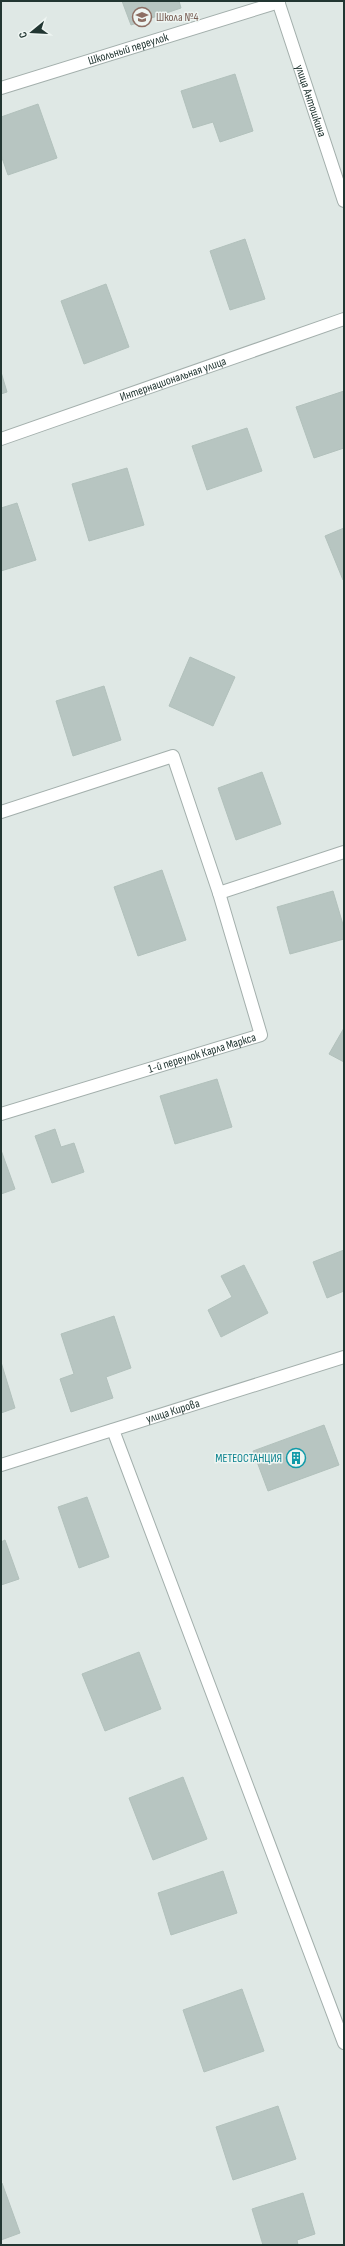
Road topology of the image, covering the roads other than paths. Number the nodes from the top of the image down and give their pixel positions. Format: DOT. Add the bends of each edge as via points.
graph roads {
  1 [pos="279,2"];
  2 [pos="1,88"];
  3 [pos="344,201"];
  4 [pos="344,319"];
  5 [pos="1,439"];
  6 [pos="1,812"];
  7 [pos="344,852"];
  8 [pos="219,893"];
  9 [pos="1,1114"];
  10 [pos="344,1357"];
  11 [pos="113,1430"];
  12 [pos="1,1465"];
  13 [pos="344,2043"];
  1 -- 2 [label="street, Школьный переулок"];
  1 -- 3 [label="street, улица Антошкина"];
  4 -- 5 [label="street, Интернациональная улица"];
  6 -- 8 [label="street, 1-й переулок Карла Маркса" via="173,756"];
  7 -- 8 [label="street"];
  8 -- 9 [label="street, 1-й переулок Карла Маркса" via="261,1035"];
  10 -- 11 [label="street, улица Кирова"];
  11 -- 12 [label="street, улица Кирова"];
  11 -- 13 [label="street"];
}
